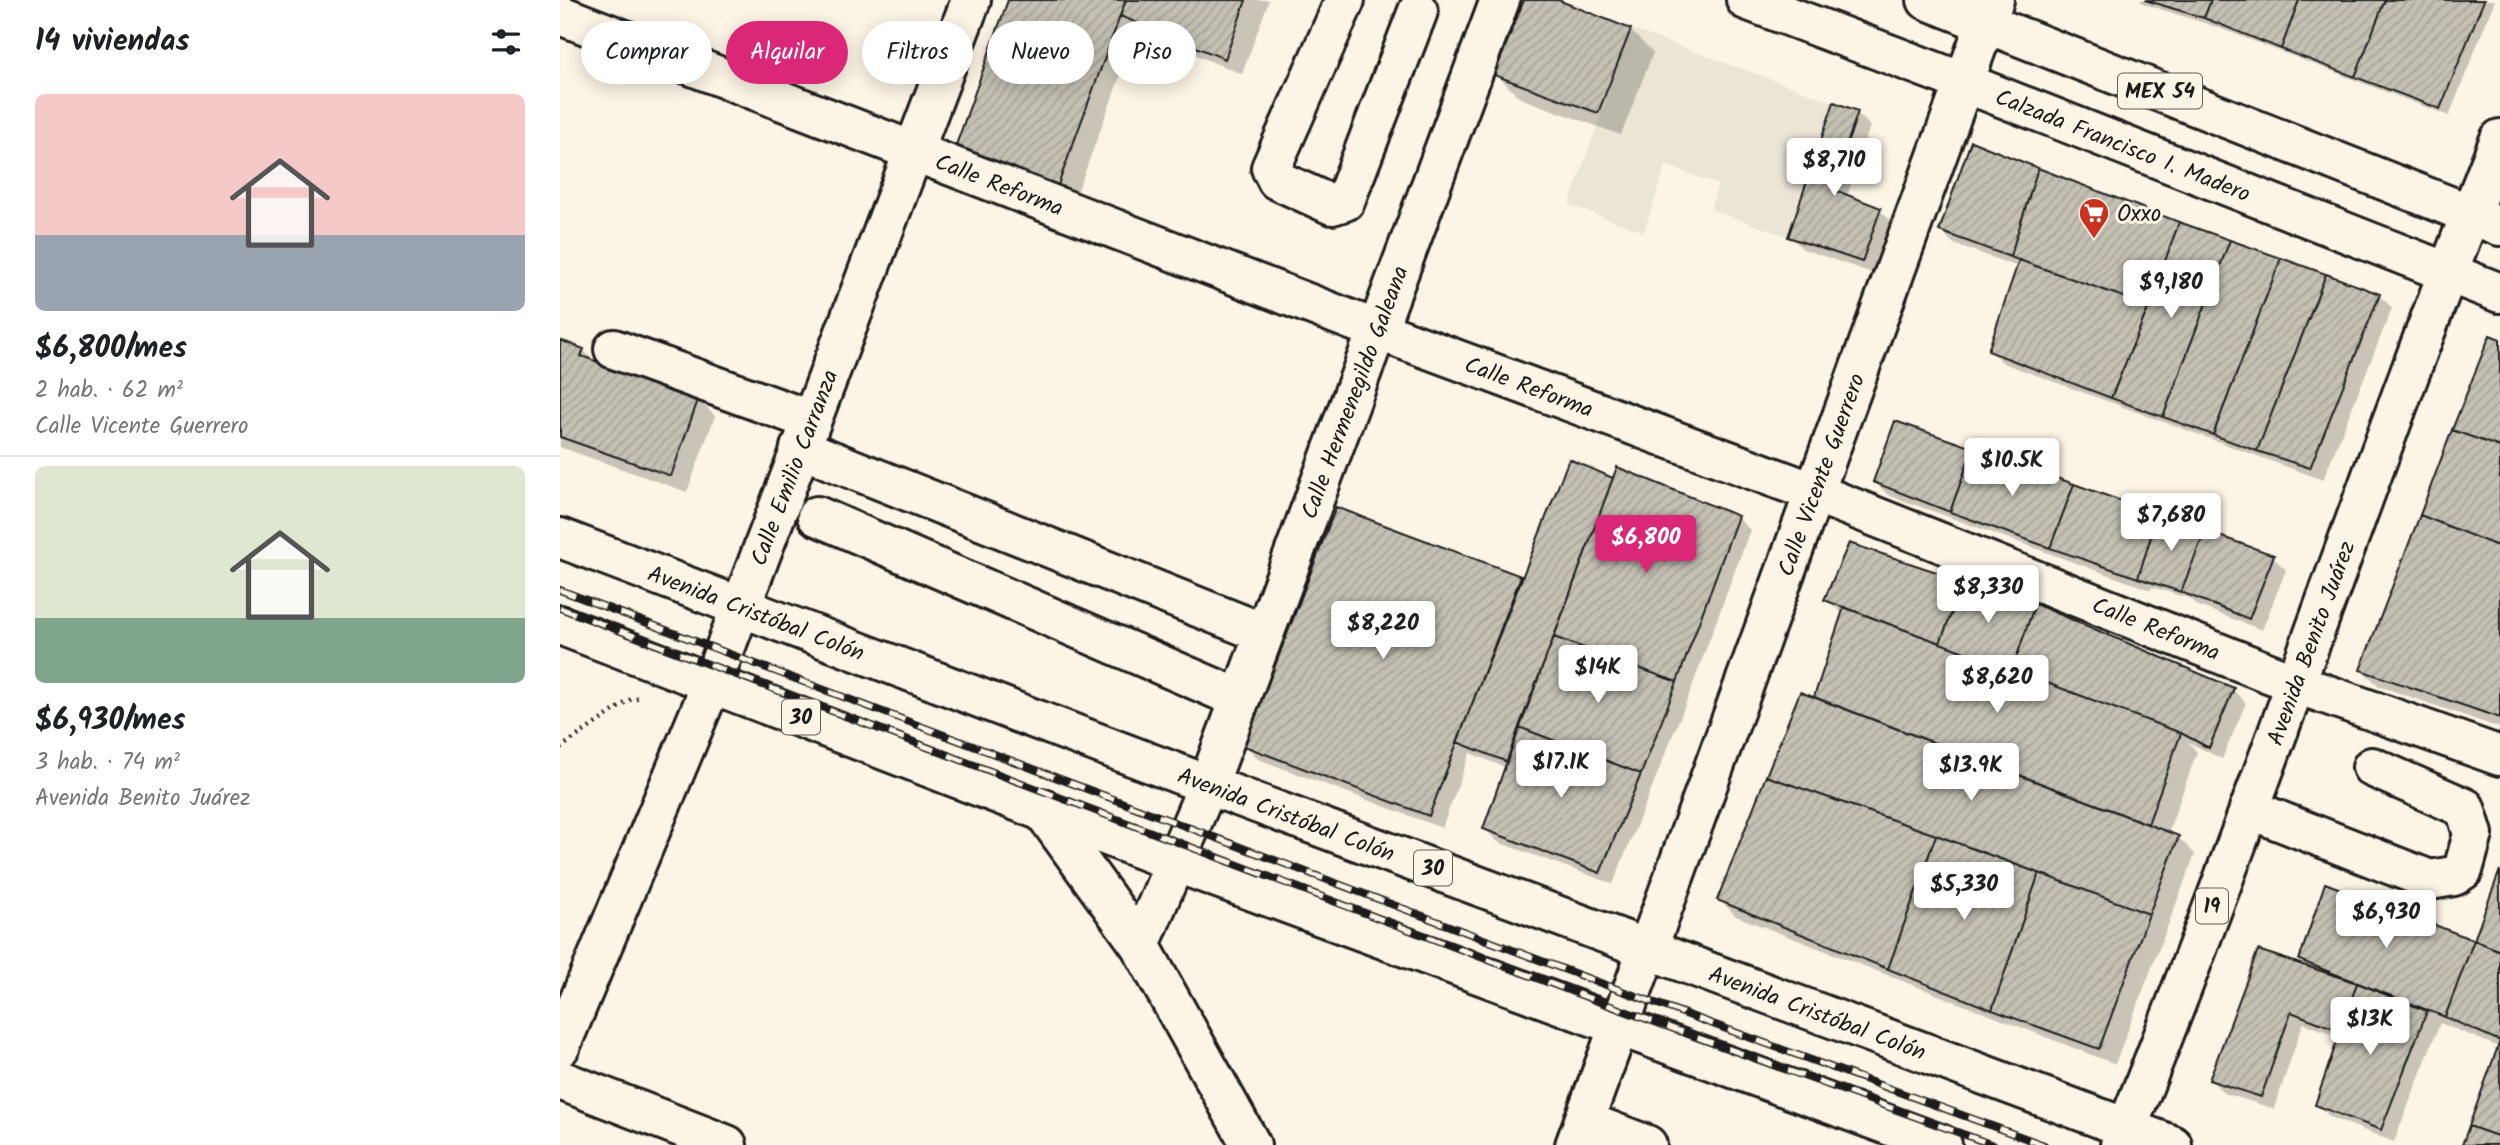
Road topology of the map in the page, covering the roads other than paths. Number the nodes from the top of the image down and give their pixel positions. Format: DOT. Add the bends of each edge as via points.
graph roads {
  1 [pos="971,0"];
  2 [pos="1345,0"];
  3 [pos="1500,0"];
  4 [pos="1745,0"];
  5 [pos="1927,0"];
  6 [pos="1418,11"];
  7 [pos="1990,11"];
  8 [pos="560,15"];
  9 [pos="1963,82"];
  10 [pos="2500,139"];
  11 [pos="914,150"];
  12 [pos="2485,220"];
  13 [pos="2446,273"];
  14 [pos="2500,293"];
  15 [pos="1377,330"];
  16 [pos="614,349"];
  17 [pos="805,434"];
  18 [pos="1813,492"];
  19 [pos="817,516"];
  20 [pos="560,538"];
  21 [pos="739,606"];
  22 [pos="560,625"];
  23 [pos="1263,633"];
  24 [pos="2294,682"];
  25 [pos="706,696"];
  26 [pos="1240,699"];
  27 [pos="2500,756"];
  28 [pos="2372,767"];
  29 [pos="1208,785"];
  30 [pos="1041,808"];
  31 [pos="2249,808"];
  32 [pos="1177,863"];
  33 [pos="1140,944"];
  34 [pos="1648,948"];
  35 [pos="1620,1029"];
  36 [pos="560,1047"];
  37 [pos="560,1080"];
  38 [pos="1579,1133"];
  39 [pos="2123,1137"];
  40 [pos="727,1145"];
  41 [pos="1251,1145"];
  42 [pos="1647,1145"];
  43 [pos="1942,1145"];
  44 [pos="2172,1145"];
  1 -- 11 [label="street, Calle Emilio Carranza"];
  2 -- 6 [label="street" via="1271,168 1276,180 1332,205 1345,201"];
  3 -- 15 [label="street, Calle Hermenegildo Galeana"];
  4 -- 9 [label="street, Calzada Francisco I. Madero / MEX 54"];
  5 -- 7 [label="street, MEX 54"];
  7 -- 9 [label="street, Calle Vicente Guerrero"];
  7 -- 12 [label="street, MEX 54"];
  8 -- 11 [label="street, Calle Reforma"];
  9 -- 13 [label="street, Calzada Francisco I. Madero / MEX 54"];
  9 -- 18 [label="street, Calle Vicente Guerrero"];
  10 -- 12 [label="street, Avenida Benito Juárez / 19"];
  11 -- 15 [label="street, Calle Reforma"];
  11 -- 17 [label="street, Calle Emilio Carranza"];
  12 -- 13 [label="street, Avenida Benito Juárez / 19"];
  13 -- 14 [label="street, Calzada Francisco I. Madero"];
  13 -- 24 [label="street, Avenida Benito Juárez / 19"];
  15 -- 18 [label="street, Calle Reforma"];
  15 -- 23 [label="street, Calle Hermenegildo Galeana"];
  16 -- 17 [label="street"];
  17 -- 21 [label="street, Calle Emilio Carranza"];
  17 -- 23 [label="street"];
  18 -- 24 [label="street, Calle Reforma"];
  18 -- 34 [label="street, Calle Vicente Guerrero"];
  19 -- 26 [label="street"];
  20 -- 21 [label="street, Avenida Cristóbal Colón / 30"];
  21 -- 25 [label="street, Calle Emilio Carranza"];
  21 -- 29 [label="street, Avenida Cristóbal Colón / 30"];
  22 -- 25 [label="street, 30"];
  23 -- 26 [label="street, Calle Hermenegildo Galeana"];
  24 -- 27 [label="street, Calle Reforma"];
  24 -- 31 [label="street, Avenida Benito Juárez / 19"];
  25 -- 30 [label="street, 30"];
  25 -- 36 [label="street, Calle Emilio Carranza"];
  26 -- 29 [label="street, Calle Hermenegildo Galeana"];
  28 -- 31 [label="street" via="2465,808 2473,834 2463,870 2430,880"];
  29 -- 32 [label="street, Calle Hermenegildo Galeana"];
  29 -- 34 [label="street, Avenida Cristóbal Colón / 30"];
  30 -- 32 [label="street, 30"];
  30 -- 33 [label="street"];
  31 -- 39 [label="street, Avenida Benito Juárez / 19"];
  32 -- 33 [label="street, Calle Hermenegildo Galeana"];
  32 -- 35 [label="street, 30"];
  33 -- 41 [label="street"];
  34 -- 35 [label="street, Calle Vicente Guerrero"];
  34 -- 39 [label="street, Avenida Cristóbal Colón / 30"];
  35 -- 38 [label="street, Calle Vicente Guerrero"];
  35 -- 43 [label="street, 30"];
  37 -- 40 [label="street"];
  38 -- 42 [label="street"];
  39 -- 44 [label="street, Avenida Cristóbal Colón / 30"];
}
